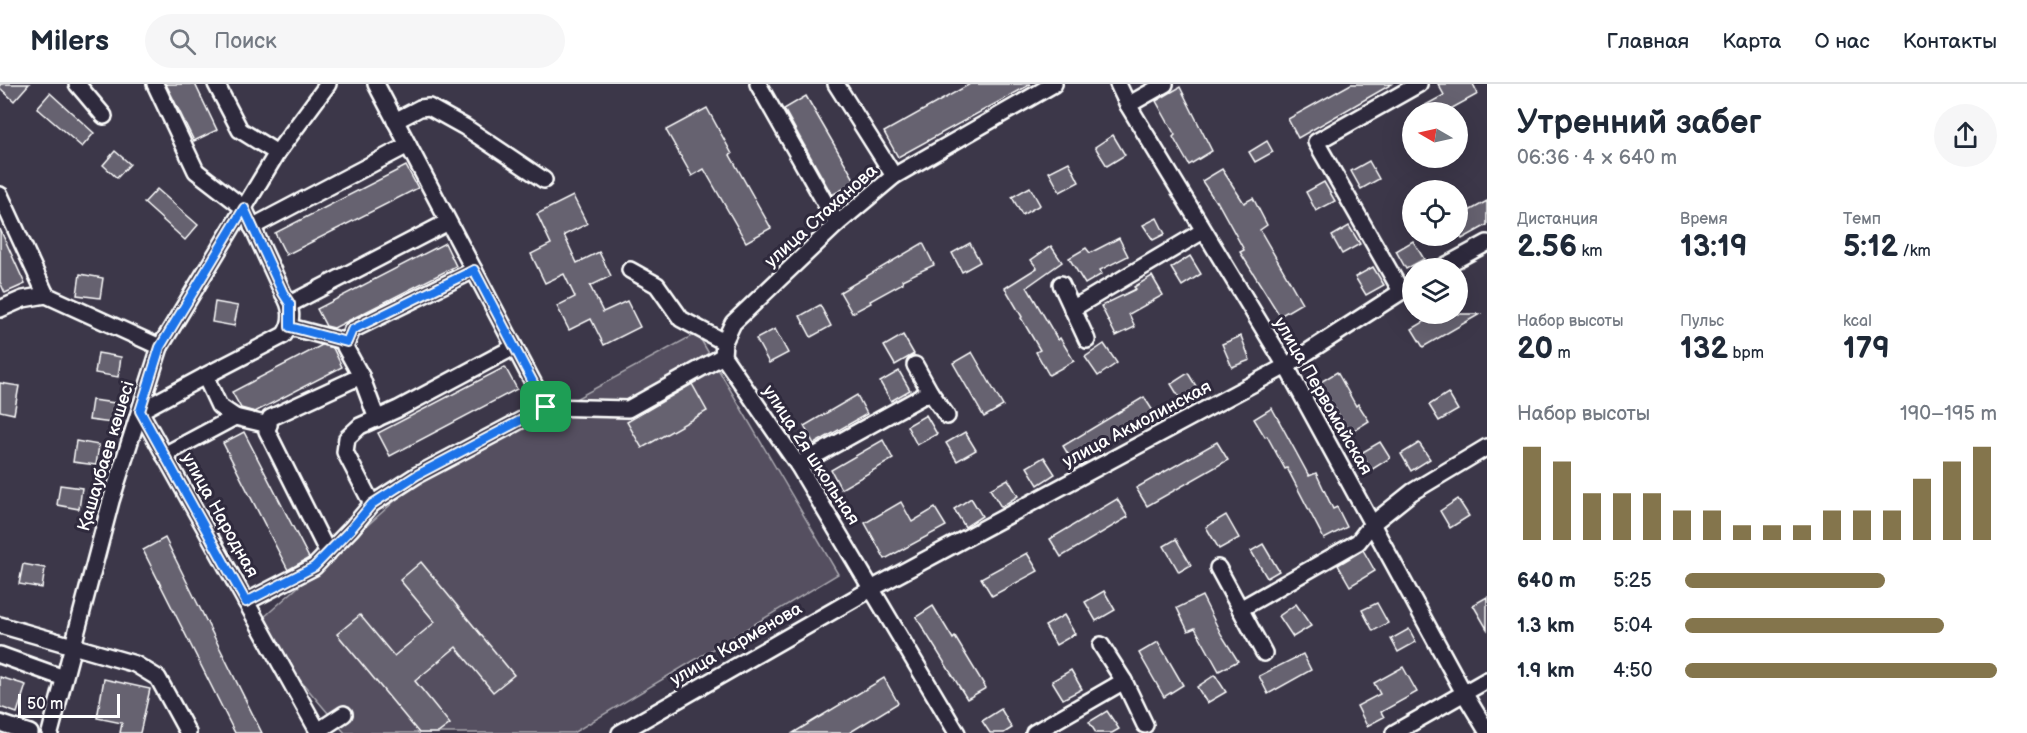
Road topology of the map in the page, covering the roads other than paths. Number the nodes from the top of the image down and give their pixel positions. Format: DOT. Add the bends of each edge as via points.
graph roads {
  1 [pos="76,84"];
  2 [pos="155,84"];
  3 [pos="216,84"];
  4 [pos="328,84"];
  5 [pos="376,84"];
  6 [pos="758,84"];
  7 [pos="836,84"];
  8 [pos="1054,84"];
  9 [pos="1118,84"];
  10 [pos="1165,84"];
  11 [pos="1419,84"];
  12 [pos="1128,105"];
  13 [pos="104,116"];
  14 [pos="395,121"];
  15 [pos="408,145"];
  16 [pos="277,153"];
  17 [pos="894,176"];
  18 [pos="544,180"];
  19 [pos="0,195"];
  20 [pos="244,208"];
  21 [pos="448,222"];
  22 [pos="837,224"];
  23 [pos="252,227"];
  24 [pos="1203,231"];
  25 [pos="1487,243"];
  26 [pos="1459,258"];
  27 [pos="474,270"];
  28 [pos="630,270"];
  29 [pos="1402,280"];
  30 [pos="1061,284"];
  31 [pos="1402,291"];
  32 [pos="46,295"];
  33 [pos="290,304"];
  34 [pos="0,309"];
  35 [pos="1072,309"];
  36 [pos="290,327"];
  37 [pos="1088,340"];
  38 [pos="347,342"];
  39 [pos="160,347"];
  40 [pos="514,347"];
  41 [pos="724,349"];
  42 [pos="915,365"];
  43 [pos="1286,366"];
  44 [pos="205,376"];
  45 [pos="361,376"];
  46 [pos="930,392"];
  47 [pos="546,407"];
  48 [pos="140,411"];
  49 [pos="947,416"];
  50 [pos="235,417"];
  51 [pos="377,419"];
  52 [pos="269,425"];
  53 [pos="1487,447"];
  54 [pos="164,455"];
  55 [pos="798,465"];
  56 [pos="372,504"];
  57 [pos="1372,524"];
  58 [pos="328,553"];
  59 [pos="1218,568"];
  60 [pos="873,588"];
  61 [pos="246,602"];
  62 [pos="1240,609"];
  63 [pos="0,625"];
  64 [pos="73,645"];
  65 [pos="1101,645"];
  66 [pos="1264,653"];
  67 [pos="0,655"];
  68 [pos="64,678"];
  69 [pos="1487,680"];
  70 [pos="1124,681"];
  71 [pos="1464,693"];
  72 [pos="344,714"];
  73 [pos="0,723"];
  74 [pos="1145,725"];
  75 [pos="1487,731"];
  76 [pos="318,732"];
  77 [pos="30,733"];
  78 [pos="50,733"];
  79 [pos="188,733"];
  80 [pos="620,733"];
  81 [pos="957,733"];
  82 [pos="1034,733"];
  83 [pos="1394,733"];
  1 -- 13 [label="street"];
  2 -- 20 [label="street" via="196,171"];
  3 -- 16 [label="street" via="240,130"];
  4 -- 16 [label="street, Қашаубаев көшесі"];
  5 -- 14 [label="street"];
  6 -- 22 [label="street"];
  7 -- 17 [label="street"];
  8 -- 17 [label="street, улица Стаханова"];
  9 -- 12 [label="street, улица Первомайская"];
  10 -- 12 [label="street"];
  11 -- 29 [label="street" via="1316,142"];
  12 -- 24 [label="street, улица Первомайская"];
  14 -- 15 [label="street"];
  14 -- 18 [label="street" via="429,107"];
  15 -- 21 [label="street"];
  15 -- 23 [label="street"];
  16 -- 20 [label="street, Қашаубаев көшесі"];
  17 -- 22 [label="street, улица Стаханова"];
  19 -- 32 [label="street"];
  20 -- 23 [label="street"];
  20 -- 39 [label="street, Қашаубаев көшесі"];
  21 -- 27 [label="street"];
  21 -- 33 [label="street"];
  22 -- 41 [label="street, улица Стаханова" via="733,323"];
  23 -- 33 [label="street"];
  24 -- 35 [label="street"];
  24 -- 43 [label="street, улица Первомайская"];
  25 -- 26 [label="street"];
  27 -- 38 [label="street" via="352,330"];
  27 -- 40 [label="street"];
  28 -- 41 [label="street" via="657,285 681,319"];
  30 -- 35 [label="street"];
  31 -- 43 [label="street, улица Акмолинская"];
  32 -- 34 [label="street"];
  32 -- 39 [label="street"];
  33 -- 36 [label="street"];
  35 -- 37 [label="street"];
  36 -- 38 [label="street"];
  36 -- 44 [label="street" via="284,335"];
  38 -- 45 [label="street" via="345,347"];
  39 -- 48 [label="street, Қашаубаев көшесі"];
  40 -- 47 [label="street"];
  40 -- 51 [label="street"];
  41 -- 47 [label="street" via="628,409"];
  41 -- 55 [label="street, улица 2я школьная"];
  42 -- 46 [label="street"];
  43 -- 57 [label="street, улица Первомайская"];
  43 -- 60 [label="street, улица Акмолинская"];
  44 -- 48 [label="street"];
  44 -- 50 [label="street" via="219,406"];
  45 -- 51 [label="street"];
  45 -- 52 [label="street" via="270,418"];
  46 -- 49 [label="street"];
  46 -- 55 [label="street"];
  47 -- 56 [label="street" via="417,475"];
  48 -- 54 [label="street, улица Народная"];
  48 -- 64 [label="street, Қашаубаев көшесі" via="111,501"];
  50 -- 52 [label="street"];
  50 -- 54 [label="street"];
  51 -- 56 [label="street" via="360,426 347,438 345,452"];
  52 -- 58 [label="street" via="267,431"];
  53 -- 57 [label="street" via="1412,492"];
  54 -- 61 [label="street, улица Народная"];
  55 -- 60 [label="street, улица 2я школьная"];
  56 -- 58 [label="street"];
  57 -- 62 [label="street" via="1358,542"];
  57 -- 71 [label="street, улица Первомайская"];
  58 -- 61 [label="street" via="314,567"];
  59 -- 62 [label="street"];
  60 -- 80 [label="street, улица Карменова"];
  60 -- 81 [label="street, улица 2я школьная"];
  61 -- 76 [label="street, улица Народная"];
  62 -- 66 [label="street"];
  63 -- 64 [label="street"];
  64 -- 68 [label="street, Қашаубаев көшесі"];
  64 -- 79 [label="street" via="135,664 158,678"];
  65 -- 70 [label="street"];
  67 -- 68 [label="street"];
  68 -- 78 [label="street, Қашаубаев көшесі"];
  69 -- 71 [label="street"];
  70 -- 74 [label="street"];
  70 -- 82 [label="street"];
  71 -- 75 [label="street, улица Первомайская"];
  71 -- 83 [label="street"];
  72 -- 76 [label="street"];
  73 -- 77 [label="street"];
}
